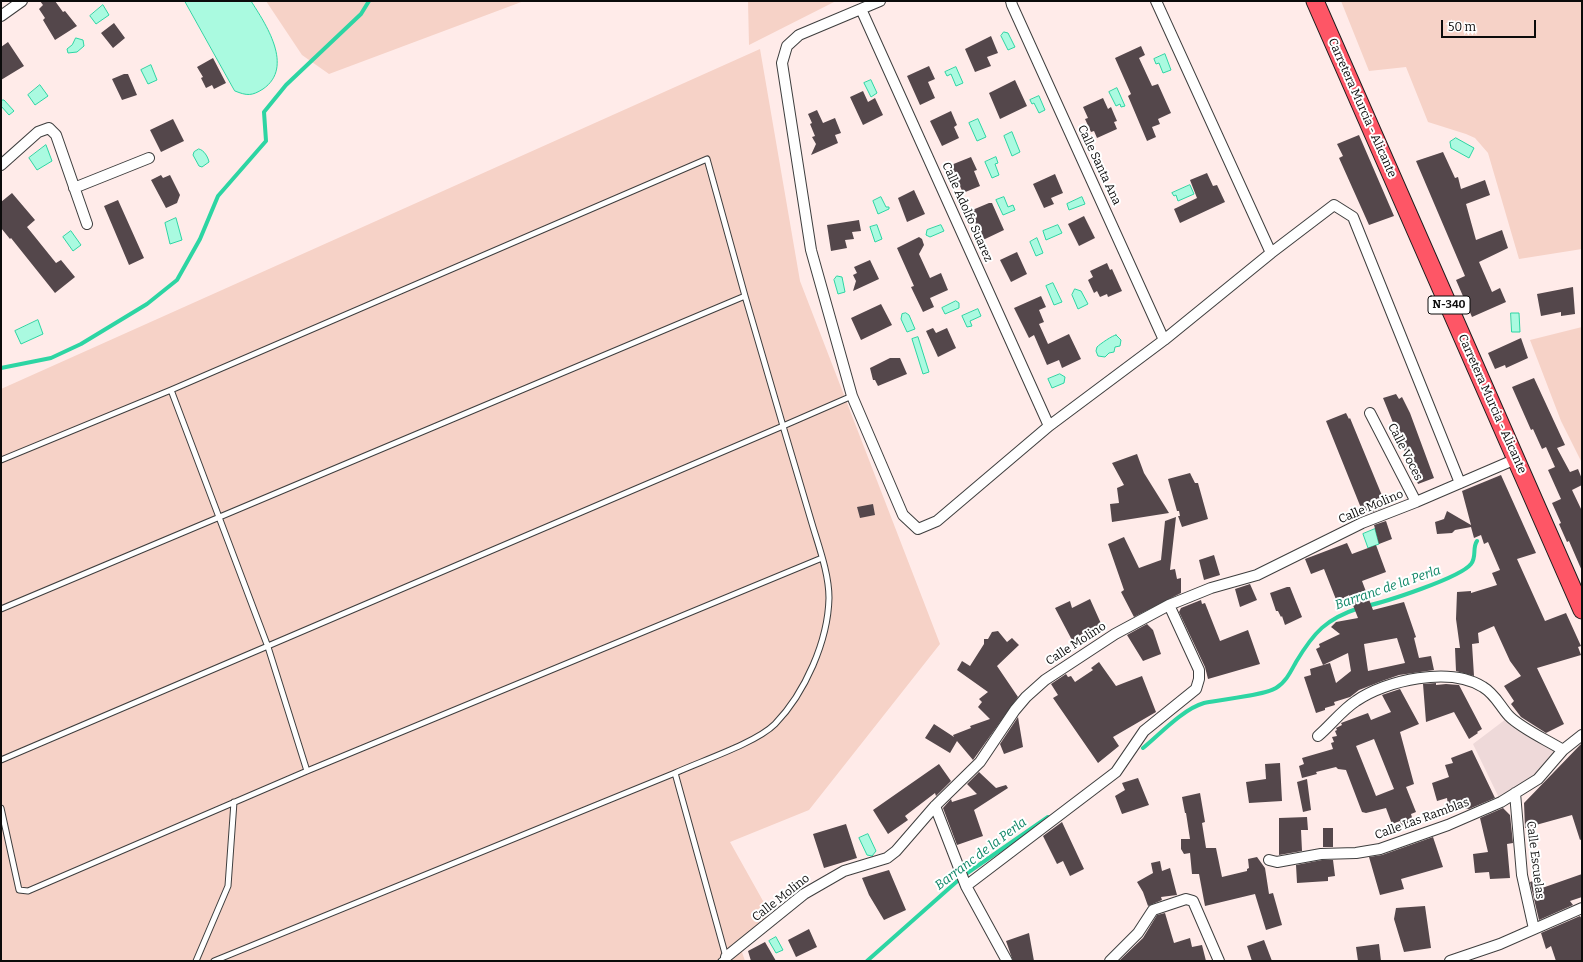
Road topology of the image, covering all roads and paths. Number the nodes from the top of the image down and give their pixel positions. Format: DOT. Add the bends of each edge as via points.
graph roads {
  1 [pos="22,1"];
  2 [pos="880,1"];
  3 [pos="1011,1"];
  4 [pos="1156,1"];
  5 [pos="1315,1"];
  6 [pos="861,9"];
  7 [pos="1,16"];
  8 [pos="149,158"];
  9 [pos="1,164"];
  10 [pos="74,188"];
  11 [pos="87,224"];
  12 [pos="1271,253"];
  13 [pos="745,296"];
  14 [pos="1164,340"];
  15 [pos="171,390"];
  16 [pos="852,396"];
  17 [pos="1370,413"];
  18 [pos="783,426"];
  19 [pos="1049,426"];
  20 [pos="1516,458"];
  21 [pos="1,460"];
  22 [pos="1460,483"];
  23 [pos="1416,502"];
  24 [pos="220,518"];
  25 [pos="822,558"];
  26 [pos="1169,605"];
  27 [pos="1,609"];
  28 [pos="1582,610"];
  29 [pos="268,647"];
  30 [pos="1582,735"];
  31 [pos="1318,736"];
  32 [pos="1563,750"];
  33 [pos="1,760"];
  34 [pos="307,771"];
  35 [pos="675,773"];
  36 [pos="1515,793"];
  37 [pos="234,802"];
  38 [pos="935,806"];
  39 [pos="1,808"];
  40 [pos="1269,860"];
  41 [pos="966,886"];
  42 [pos="1582,908"];
  43 [pos="1534,929"];
  44 [pos="724,959"];
  45 [pos="196,961"];
  46 [pos="214,961"];
  47 [pos="1007,961"];
  48 [pos="1110,961"];
  49 [pos="1219,961"];
  50 [pos="1450,961"];
  1 -- 7 [label="street"];
  2 -- 6 [label="street"];
  3 -- 14 [label="street, Calle Santa Ana"];
  4 -- 12 [label="street"];
  5 -- 20 [label="highway, Carretera Murcia - Alicante / N-340"];
  6 -- 16 [label="street" via="799,35 787,46 782,63 811,250"];
  6 -- 19 [label="street, Calle Adolfo Suarez"];
  8 -- 10 [label="street"];
  9 -- 10 [label="street" via="38,132 49,128 56,135"];
  10 -- 11 [label="street"];
  12 -- 14 [label="street"];
  12 -- 22 [label="street" via="1334,205 1353,217"];
  13 -- 15 [label="lane" via="707,159"];
  13 -- 18 [label="lane"];
  13 -- 24 [label="lane"];
  14 -- 19 [label="street"];
  15 -- 21 [label="lane"];
  15 -- 24 [label="lane"];
  16 -- 18 [label="lane"];
  16 -- 19 [label="street" via="903,515 918,529 937,521"];
  17 -- 23 [label="street, Calle Voces"];
  18 -- 25 [label="lane"];
  18 -- 29 [label="lane"];
  20 -- 22 [label="street, Calle Molino"];
  20 -- 28 [label="highway, Carretera Murcia - Alicante / N-340"];
  22 -- 23 [label="street, Calle Molino"];
  23 -- 26 [label="street, Calle Molino" via="1362,523 1257,575 1211,588"];
  24 -- 27 [label="lane"];
  24 -- 29 [label="lane"];
  25 -- 34 [label="lane"];
  25 -- 35 [label="lane" via="829,598 825,632 815,662 791,703 775,724 756,738"];
  26 -- 38 [label="street, Calle Molino" via="1116,634 1045,680 1015,710 980,762"];
  26 -- 41 [label="street" via="1199,670 1196,689 1144,731 1116,772"];
  29 -- 33 [label="lane"];
  29 -- 34 [label="lane"];
  30 -- 32 [label="street, Calle Las Ramblas"];
  31 -- 32 [label="street" via="1350,705 1375,689 1432,677 1471,681 1481,686 1510,716"];
  32 -- 36 [label="street, Calle Las Ramblas" via="1538,779"];
  34 -- 37 [label="lane"];
  35 -- 44 [label="lane"];
  35 -- 46 [label="lane"];
  36 -- 40 [label="street, Calle Las Ramblas" via="1501,802 1455,822 1380,849 1321,854 1277,862"];
  36 -- 43 [label="street, Calle Escuelas" via="1522,875"];
  37 -- 39 [label="lane" via="28,891 20,890"];
  37 -- 45 [label="lane" via="228,886"];
  38 -- 41 [label="street"];
  38 -- 44 [label="street, Calle Molino" via="887,858 844,871 804,894"];
  41 -- 47 [label="street"];
  42 -- 43 [label="street"];
  43 -- 50 [label="street"];
  48 -- 49 [label="street" via="1138,933 1153,910 1186,899 1193,901"];
}
